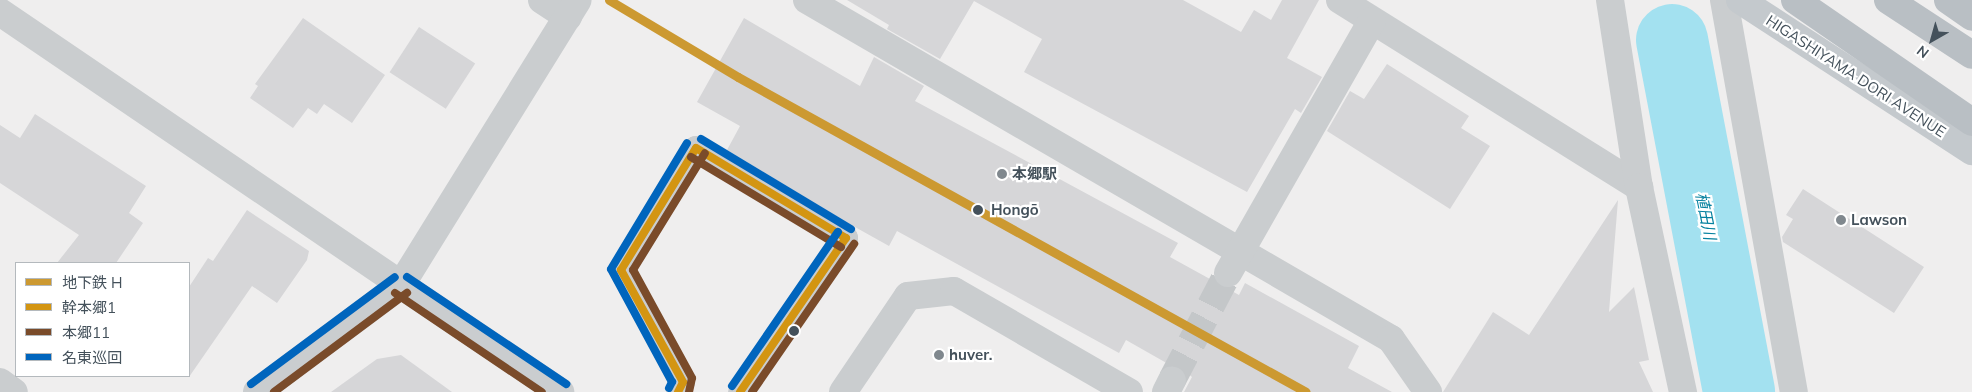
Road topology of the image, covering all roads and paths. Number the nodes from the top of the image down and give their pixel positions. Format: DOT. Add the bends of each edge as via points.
graph roads {
  1 [pos="542,0"];
  2 [pos="807,0"];
  3 [pos="1340,0"];
  4 [pos="1610,0"];
  5 [pos="1724,0"];
  6 [pos="1740,0"];
  7 [pos="1790,0"];
  8 [pos="1795,0"];
  9 [pos="1888,0"];
  10 [pos="1948,0"];
  11 [pos="573,8"];
  12 [pos="0,12"];
  13 [pos="1972,17"];
  14 [pos="1372,21"];
  15 [pos="1859,45"];
  16 [pos="1972,55"];
  17 [pos="1972,122"];
  18 [pos="1972,151"];
  19 [pos="1639,187"];
  20 [pos="1234,262"];
  21 [pos="401,285"];
  22 [pos="0,382"];
  23 [pos="14,392"];
  24 [pos="256,392"];
  25 [pos="560,392"];
  26 [pos="678,392"];
  27 [pos="740,392"];
  28 [pos="842,392"];
  29 [pos="1130,392"];
  30 [pos="1428,392"];
  31 [pos="1683,392"];
  32 [pos="1794,392"];
  1 -- 11 [label="street"];
  2 -- 20 [label="street"];
  3 -- 14 [label="street"];
  4 -- 19 [label="street"];
  5 -- 32 [label="street"];
  6 -- 18 [label="main road, HIGASHIYAMA DORI AVENUE"];
  7 -- 15 [label="highway"];
  8 -- 15 [label="highway"];
  9 -- 16 [label="highway"];
  10 -- 13 [label="highway"];
  11 -- 21 [label="street"];
  12 -- 21 [label="street"];
  14 -- 19 [label="street"];
  14 -- 20 [label="street"];
  15 -- 17 [label="highway"];
  19 -- 31 [label="street"];
  20 -- 30 [label="street" via="1391,339"];
  21 -- 24 [label="street"];
  21 -- 25 [label="street"];
  22 -- 23 [label="street"];
  26 -- 27 [label="lane" via="683,382 621,270 696,148 846,238"];
  28 -- 29 [label="street" via="908,296 954,292"];
}
